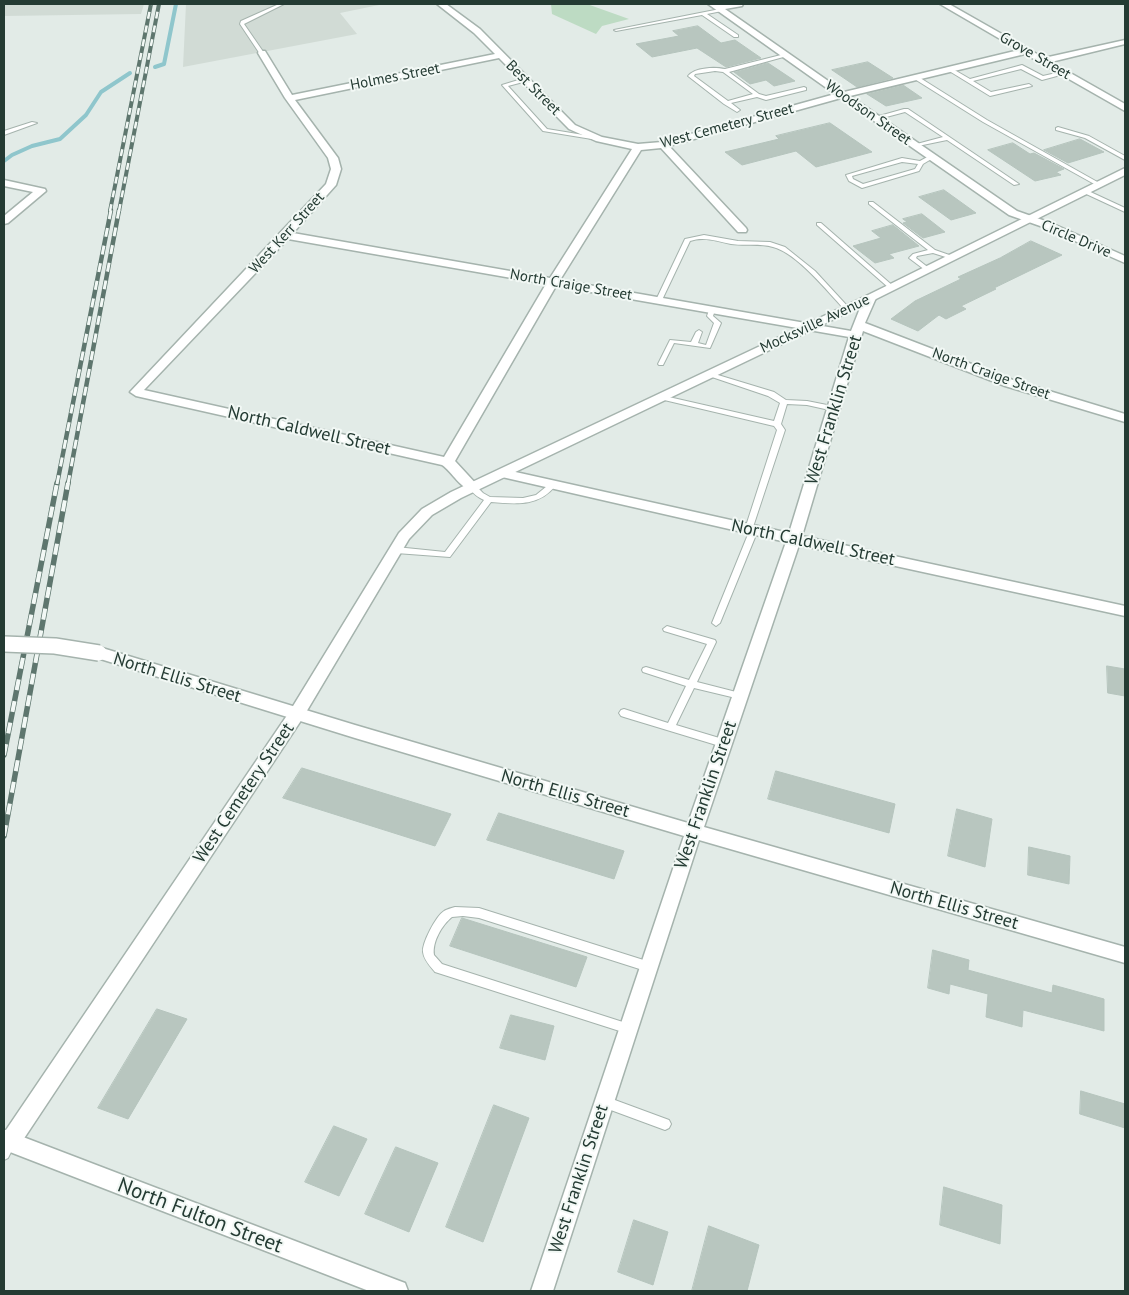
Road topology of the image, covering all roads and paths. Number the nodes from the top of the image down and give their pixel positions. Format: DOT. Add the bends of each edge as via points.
graph roads {
  1 [pos="282,4"];
  2 [pos="441,4"];
  3 [pos="739,4"];
  4 [pos="944,4"];
  5 [pos="716,7"];
  6 [pos="703,13"];
  7 [pos="616,30"];
  8 [pos="736,36"];
  9 [pos="1125,42"];
  10 [pos="1027,51"];
  11 [pos="262,53"];
  12 [pos="785,55"];
  13 [pos="501,56"];
  14 [pos="1043,61"];
  15 [pos="949,69"];
  16 [pos="726,71"];
  17 [pos="1065,73"];
  18 [pos="915,77"];
  19 [pos="1042,78"];
  20 [pos="525,80"];
  21 [pos="969,81"];
  22 [pos="1038,84"];
  23 [pos="1029,86"];
  24 [pos="804,89"];
  25 [pos="841,94"];
  26 [pos="757,95"];
  27 [pos="289,98"];
  28 [pos="726,103"];
  29 [pos="1125,108"];
  30 [pos="737,110"];
  31 [pos="875,118"];
  32 [pos="34,123"];
  33 [pos="1058,129"];
  34 [pos="4,133"];
  35 [pos="947,138"];
  36 [pos="604,140"];
  37 [pos="663,146"];
  38 [pos="915,146"];
  39 [pos="638,147"];
  40 [pos="931,157"];
  41 [pos="1125,158"];
  42 [pos="921,163"];
  43 [pos="1125,171"];
  44 [pos="4,183"];
  45 [pos="1016,184"];
  46 [pos="1098,184"];
  47 [pos="1084,191"];
  48 [pos="870,203"];
  49 [pos="1125,210"];
  50 [pos="1027,219"];
  51 [pos="4,221"];
  52 [pos="819,224"];
  53 [pos="742,230"];
  54 [pos="286,235"];
  55 [pos="932,251"];
  56 [pos="952,257"];
  57 [pos="1125,260"];
  58 [pos="927,269"];
  59 [pos="553,282"];
  60 [pos="891,288"];
  61 [pos="870,298"];
  62 [pos="659,300"];
  63 [pos="847,309"];
  64 [pos="709,316"];
  65 [pos="809,326"];
  66 [pos="858,330"];
  67 [pos="699,332"];
  68 [pos="694,344"];
  69 [pos="661,364"];
  70 [pos="708,374"];
  71 [pos="136,392"];
  72 [pos="660,397"];
  73 [pos="784,402"];
  74 [pos="834,409"];
  75 [pos="1125,418"];
  76 [pos="777,424"];
  77 [pos="448,462"];
  78 [pos="502,473"];
  79 [pos="552,485"];
  80 [pos="472,487"];
  81 [pos="489,499"];
  82 [pos="751,530"];
  83 [pos="794,539"];
  84 [pos="396,550"];
  85 [pos="1125,610"];
  86 [pos="716,623"];
  87 [pos="667,629"];
  88 [pos="4,644"];
  89 [pos="646,670"];
  90 [pos="692,684"];
  91 [pos="740,696"];
  92 [pos="624,712"];
  93 [pos="296,715"];
  94 [pos="671,727"];
  95 [pos="723,742"];
  96 [pos="694,832"];
  97 [pos="1125,955"];
  98 [pos="649,966"];
  99 [pos="629,1029"];
  100 [pos="604,1102"];
  101 [pos="665,1124"];
  102 [pos="6,1145"];
  103 [pos="397,1291"];
  104 [pos="542,1291"];
  1 -- 11 [label="lane" via="242,24"];
  2 -- 13 [label="street, Best Street"];
  3 -- 5 [label="street"];
  4 -- 10 [label="street, Grove Street"];
  5 -- 6 [label="lane"];
  5 -- 12 [label="street, Woodson Street"];
  6 -- 7 [label="lane"];
  6 -- 8 [label="lane"];
  9 -- 14 [label="street"];
  10 -- 14 [label="street, Grove Street"];
  10 -- 15 [label="street, West Cemetery Street"];
  11 -- 27 [label="street, West Kerr Street"];
  12 -- 16 [label="lane"];
  12 -- 25 [label="street, Woodson Street"];
  13 -- 20 [label="street, Best Street"];
  13 -- 27 [label="street, Holmes Street"];
  14 -- 17 [label="street, Grove Street"];
  15 -- 18 [label="street, West Cemetery Street"];
  15 -- 21 [label="lane"];
  16 -- 26 [label="lane"];
  16 -- 28 [label="lane" via="715,69 691,76"];
  17 -- 19 [label="lane"];
  17 -- 29 [label="street, Grove Street"];
  18 -- 25 [label="street, West Cemetery Street"];
  18 -- 46 [label="lane" via="985,121"];
  19 -- 21 [label="lane" via="1022,67"];
  19 -- 22 [label="lane"];
  20 -- 36 [label="street, Best Street" via="572,127"];
  20 -- 36 [label="lane" via="504,85 545,130"];
  21 -- 23 [label="lane" via="990,94"];
  24 -- 26 [label="lane" via="766,98"];
  25 -- 31 [label="street, Woodson Street"];
  25 -- 37 [label="street, West Cemetery Street"];
  26 -- 28 [label="lane"];
  27 -- 54 [label="street, West Kerr Street" via="333,158 336,169 331,184"];
  28 -- 30 [label="lane"];
  31 -- 35 [label="lane" via="906,110"];
  31 -- 38 [label="street, Woodson Street"];
  32 -- 34 [label="lane"];
  33 -- 41 [label="lane" via="1087,137"];
  35 -- 38 [label="lane"];
  35 -- 45 [label="lane"];
  36 -- 39 [label="street, Best Street"];
  37 -- 39 [label="street, West Cemetery Street"];
  37 -- 53 [label="street"];
  38 -- 40 [label="street, Woodson Street"];
  39 -- 59 [label="street, West Cemetery Street"];
  40 -- 42 [label="lane"];
  40 -- 50 [label="street, Woodson Street" via="1013,213"];
  42 -- 42 [label="lane" via="902,160 849,175 851,180 862,186 917,170"];
  43 -- 46 [label="street, Mocksville Avenue"];
  44 -- 51 [label="street" via="41,191"];
  46 -- 47 [label="street, Mocksville Avenue"];
  47 -- 49 [label="lane"];
  47 -- 50 [label="street, Mocksville Avenue"];
  48 -- 55 [label="lane"];
  50 -- 56 [label="street, Mocksville Avenue"];
  50 -- 57 [label="street, Circle Drive"];
  52 -- 60 [label="lane"];
  54 -- 59 [label="street, North Craige Street"];
  54 -- 71 [label="street, West Kerr Street"];
  55 -- 56 [label="lane"];
  55 -- 58 [label="lane" via="912,258"];
  56 -- 58 [label="street, Mocksville Avenue"];
  58 -- 60 [label="street, Mocksville Avenue"];
  59 -- 62 [label="street, North Craige Street"];
  59 -- 77 [label="street, West Cemetery Street"];
  60 -- 61 [label="street, Mocksville Avenue"];
  61 -- 63 [label="street, Mocksville Avenue"];
  61 -- 66 [label="street, West Franklin Street"];
  62 -- 63 [label="lane" via="687,240 707,237 774,245 789,250"];
  62 -- 64 [label="street, North Craige Street"];
  63 -- 65 [label="street, Mocksville Avenue"];
  64 -- 65 [label="street, North Craige Street"];
  64 -- 68 [label="lane" via="718,323 708,347"];
  65 -- 66 [label="street, North Craige Street"];
  65 -- 70 [label="street, Mocksville Avenue"];
  66 -- 74 [label="street, West Franklin Street"];
  66 -- 75 [label="street, North Craige Street" via="1009,383"];
  67 -- 68 [label="lane"];
  68 -- 69 [label="lane" via="672,341"];
  70 -- 72 [label="street, Mocksville Avenue"];
  70 -- 73 [label="lane" via="770,394"];
  71 -- 77 [label="street, North Caldwell Street"];
  72 -- 76 [label="lane"];
  72 -- 78 [label="street, Mocksville Avenue"];
  73 -- 74 [label="lane"];
  73 -- 76 [label="lane"];
  74 -- 83 [label="street, West Franklin Street"];
  76 -- 82 [label="lane" via="781,430"];
  77 -- 80 [label="street"];
  78 -- 79 [label="street, North Caldwell Street"];
  78 -- 80 [label="street, West Cemetery Street"];
  79 -- 81 [label="lane" via="545,494 526,502"];
  79 -- 82 [label="street, North Caldwell Street"];
  80 -- 81 [label="lane"];
  80 -- 84 [label="street, West Cemetery Street" via="427,512 408,531"];
  81 -- 84 [label="lane" via="447,555"];
  82 -- 83 [label="street, North Caldwell Street"];
  82 -- 86 [label="lane"];
  83 -- 85 [label="street, North Caldwell Street"];
  83 -- 91 [label="street, West Franklin Street"];
  84 -- 93 [label="street, West Cemetery Street"];
  87 -- 90 [label="lane" via="712,642"];
  88 -- 93 [label="street, North Ellis Street, bridge" via="54,646 99,653"];
  89 -- 90 [label="lane"];
  90 -- 91 [label="lane"];
  90 -- 94 [label="lane"];
  91 -- 95 [label="street, West Franklin Street"];
  92 -- 94 [label="lane"];
  93 -- 96 [label="street, North Ellis Street"];
  93 -- 102 [label="street, West Cemetery Street"];
  94 -- 95 [label="lane"];
  95 -- 96 [label="street, West Franklin Street"];
  96 -- 97 [label="street, North Ellis Street"];
  96 -- 98 [label="street, West Franklin Street"];
  98 -- 99 [label="street, West Franklin Street"];
  98 -- 99 [label="lane" via="466,911 448,914 442,919 428,949 430,960 439,968"];
  99 -- 100 [label="street, West Franklin Street"];
  100 -- 101 [label="lane"];
  100 -- 104 [label="street, West Franklin Street"];
  102 -- 103 [label="street, North Fulton Street"];
}
